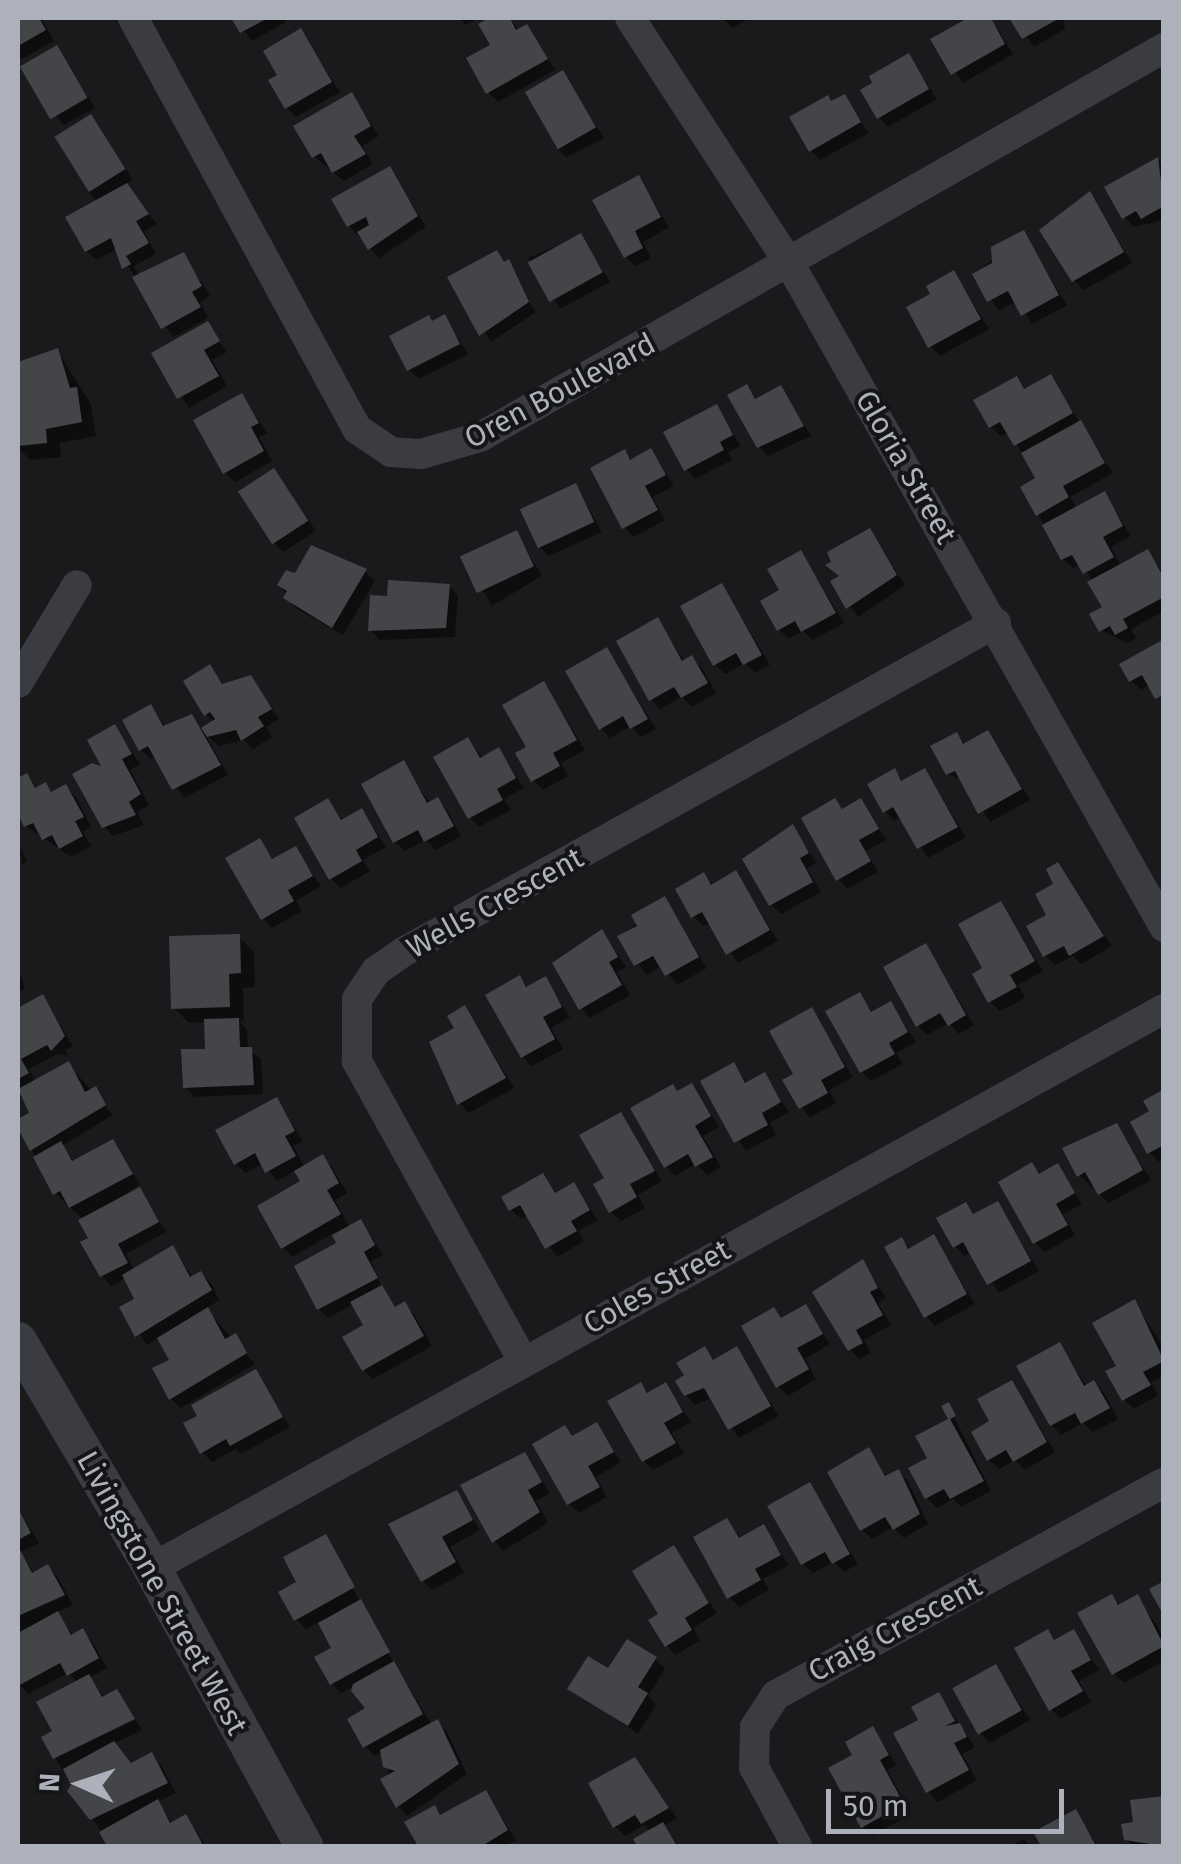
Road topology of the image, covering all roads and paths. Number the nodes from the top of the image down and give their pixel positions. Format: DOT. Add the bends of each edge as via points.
graph roads {
  1 [pos="133,18"];
  2 [pos="630,18"];
  3 [pos="1164,48"];
  4 [pos="791,266"];
  5 [pos="77,585"];
  6 [pos="996,624"];
  7 [pos="18,683"];
  8 [pos="1164,928"];
  9 [pos="1164,1009"];
  10 [pos="18,1341"];
  11 [pos="522,1359"];
  12 [pos="1164,1483"];
  13 [pos="152,1568"];
  14 [pos="304,1846"];
  15 [pos="797,1846"];
  1 -- 4 [label="street, Oren Boulevard" via="356,428 391,452 450,449 480,437"];
  2 -- 4 [label="street, Gloria Street"];
  3 -- 4 [label="street, Oren Boulevard"];
  4 -- 6 [label="street, Gloria Street"];
  5 -- 7 [label="street"];
  6 -- 8 [label="street, Gloria Street"];
  6 -- 11 [label="street, Wells Crescent" via="405,952 376,971 357,999 357,1061"];
  9 -- 11 [label="street, Coles Street"];
  10 -- 13 [label="street, Livingstone Street West"];
  11 -- 13 [label="street, Coles Street"];
  12 -- 15 [label="street, Craig Crescent" via="776,1695 755,1726 754,1768"];
  13 -- 14 [label="street, Livingstone Street West"];
}
